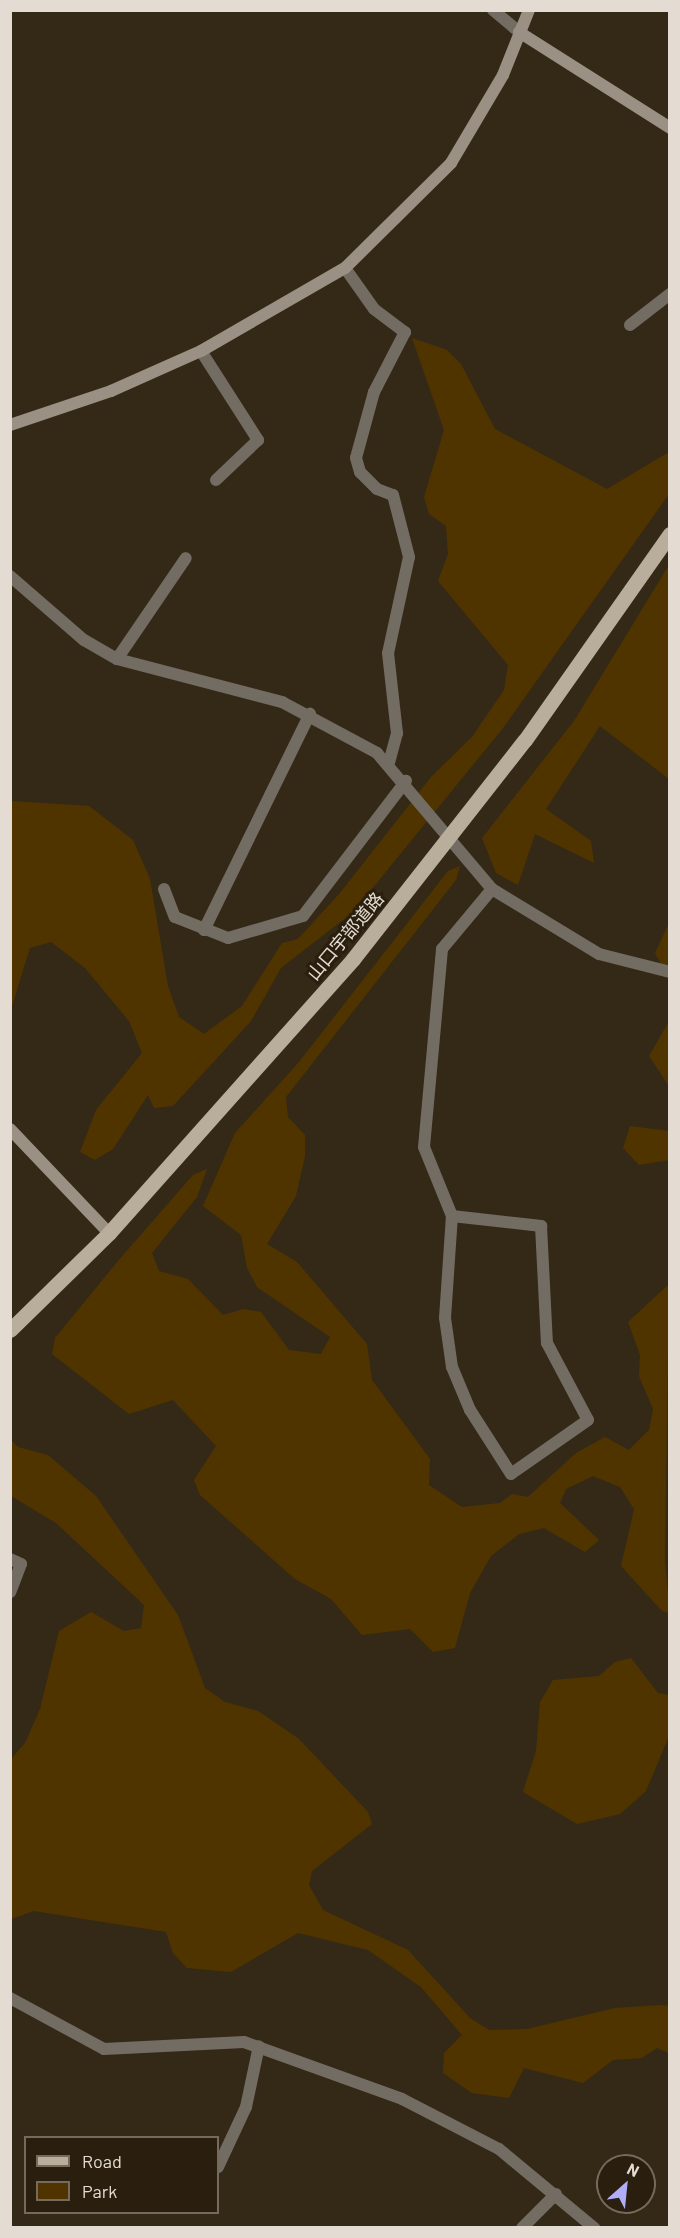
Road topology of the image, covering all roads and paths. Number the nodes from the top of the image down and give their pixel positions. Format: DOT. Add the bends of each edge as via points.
graph roads {
  1 [pos="493,10"];
  2 [pos="529,10"];
  3 [pos="519,32"];
  4 [pos="669,128"];
  5 [pos="345,268"];
  6 [pos="669,294"];
  7 [pos="630,325"];
  8 [pos="201,351"];
  9 [pos="10,425"];
  10 [pos="216,480"];
  11 [pos="669,534"];
  12 [pos="186,558"];
  13 [pos="10,576"];
  14 [pos="117,659"];
  15 [pos="310,714"];
  16 [pos="389,762"];
  17 [pos="408,785"];
  18 [pos="164,889"];
  19 [pos="492,889"];
  20 [pos="204,930"];
  21 [pos="669,972"];
  22 [pos="10,1129"];
  23 [pos="452,1216"];
  24 [pos="109,1233"];
  25 [pos="10,1330"];
  26 [pos="10,1559"];
  27 [pos="10,1592"];
  28 [pos="10,1998"];
  29 [pos="259,2046"];
  30 [pos="219,2160"];
  31 [pos="556,2194"];
  32 [pos="522,2228"];
  33 [pos="594,2228"];
  1 -- 3 [label="street"];
  2 -- 3 [label="street"];
  3 -- 4 [label="street"];
  3 -- 5 [label="street" via="503,75 451,163"];
  5 -- 8 [label="street"];
  5 -- 16 [label="street" via="374,309 405,332 374,392 356,458 360,472 376,489 393,495 409,557 388,653 397,733"];
  6 -- 7 [label="street"];
  8 -- 9 [label="street" via="111,391"];
  8 -- 10 [label="street" via="258,440"];
  11 -- 24 [label="main road, 山口宇部道路" via="423,875"];
  12 -- 14 [label="street"];
  13 -- 14 [label="street" via="84,640"];
  14 -- 15 [label="street" via="249,692"];
  15 -- 16 [label="street"];
  15 -- 20 [label="street"];
  16 -- 17 [label="street"];
  17 -- 19 [label="street"];
  17 -- 20 [label="street" via="303,916 228,938"];
  18 -- 20 [label="street" via="175,917"];
  19 -- 21 [label="street" via="599,954"];
  19 -- 23 [label="street" via="442,949 424,1147"];
  22 -- 24 [label="street"];
  23 -- 23 [label="street" via="445,1318 452,1367 470,1410 511,1474 588,1420 547,1343 541,1226"];
  24 -- 25 [label="main road, 山口宇部道路"];
  26 -- 27 [label="street" via="21,1564"];
  28 -- 29 [label="street" via="104,2049 140,2051 223,2040"];
  29 -- 30 [label="street" via="246,2107"];
  29 -- 31 [label="street" via="456,2124"];
  31 -- 32 [label="street"];
  31 -- 33 [label="street"];
}
